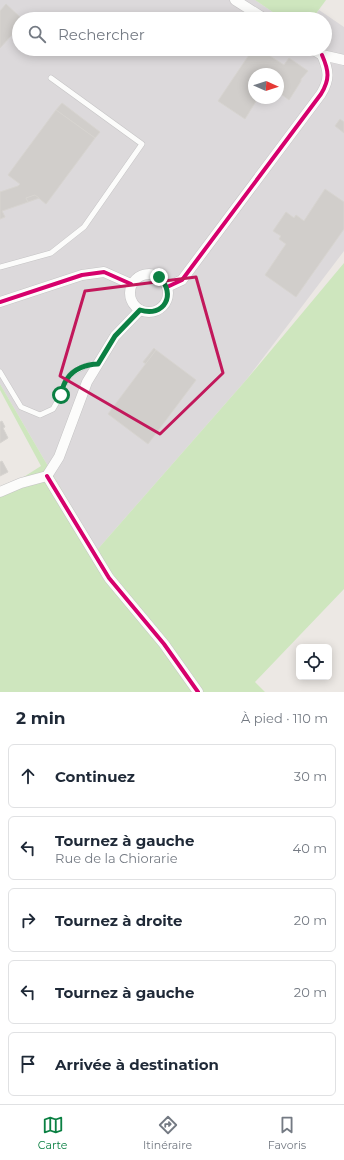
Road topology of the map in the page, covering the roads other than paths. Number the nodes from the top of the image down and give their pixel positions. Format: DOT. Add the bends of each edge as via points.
graph roads {
  1 [pos="235,0"];
  2 [pos="254,12"];
  3 [pos="322,56"];
  4 [pos="326,56"];
  5 [pos="344,60"];
  6 [pos="51,78"];
  7 [pos="0,267"];
  8 [pos="131,284"];
  9 [pos="167,287"];
  10 [pos="0,302"];
  11 [pos="140,310"];
  12 [pos="98,364"];
  13 [pos="0,372"];
  14 [pos="47,476"];
  15 [pos="0,492"];
  16 [pos="198,692"];
  1 -- 2 [label="street"];
  3 -- 9 [label="street" via="328,77 321,94 182,280"];
  4 -- 5 [label="street"];
  6 -- 7 [label="lane" via="142,144 84,227 51,253"];
  8 -- 9 [label="street" via="147,273 159,277"];
  8 -- 10 [label="street" via="104,272 82,275"];
  8 -- 11 [label="street" via="129,296 135,307"];
  9 -- 11 [label="street" via="167,300 164,306 152,312"];
  11 -- 12 [label="street" via="115,336"];
  12 -- 13 [label="lane" via="82,367 72,373 66,380 53,409 40,415 21,407"];
  12 -- 14 [label="street" via="87,382 60,457"];
  14 -- 15 [label="street"];
  14 -- 16 [label="street" via="109,578 164,644"];
}
